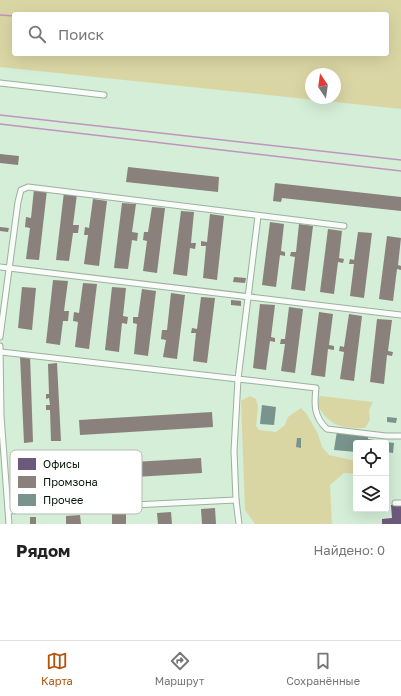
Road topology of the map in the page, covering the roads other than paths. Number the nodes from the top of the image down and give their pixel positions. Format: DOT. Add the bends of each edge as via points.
graph roads {
  1 [pos="0,83"];
  2 [pos="104,95"];
  3 [pos="258,216"];
  4 [pos="344,226"];
  5 [pos="0,268"];
  6 [pos="8,268"];
  7 [pos="249,297"];
  8 [pos="401,315"];
  9 [pos="0,337"];
  10 [pos="0,349"];
  11 [pos="238,379"];
  12 [pos="401,436"];
  13 [pos="236,500"];
  14 [pos="395,503"];
  15 [pos="401,503"];
  16 [pos="142,505"];
  17 [pos="9,511"];
  18 [pos="9,524"];
  19 [pos="239,524"];
  1 -- 2 [label="lane"];
  3 -- 4 [label="lane"];
  3 -- 6 [label="lane" via="28,187 21,190 18,202"];
  3 -- 7 [label="lane"];
  5 -- 6 [label="lane"];
  6 -- 7 [label="lane"];
  6 -- 9 [label="lane"];
  7 -- 8 [label="lane"];
  7 -- 11 [label="lane"];
  10 -- 11 [label="lane"];
  10 -- 17 [label="lane" via="1,416"];
  11 -- 12 [label="lane" via="316,388 316,416 327,429"];
  11 -- 13 [label="lane" via="234,450"];
  13 -- 16 [label="lane"];
  13 -- 19 [label="lane"];
  14 -- 15 [label="lane"];
  17 -- 18 [label="lane"];
}
